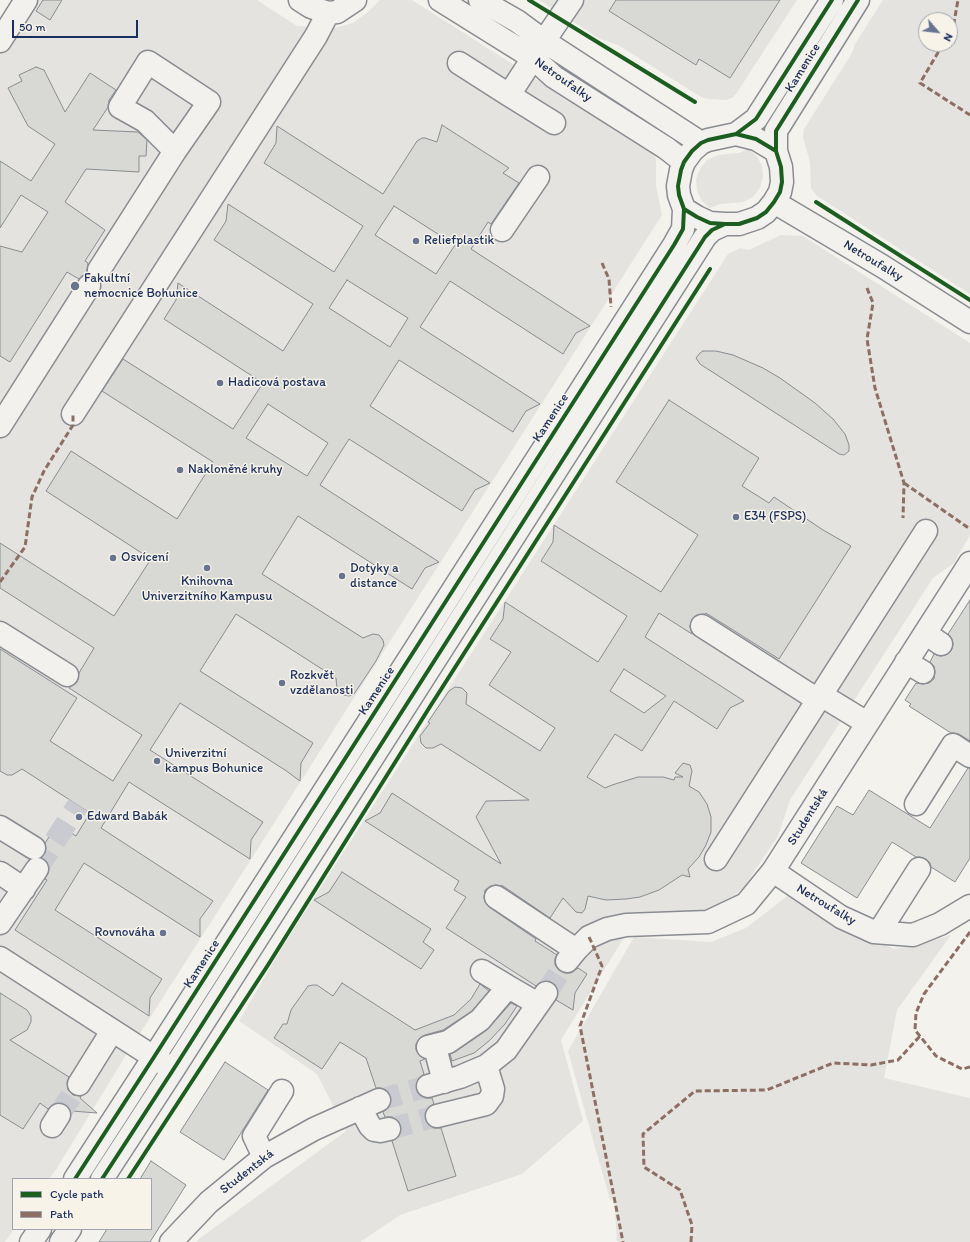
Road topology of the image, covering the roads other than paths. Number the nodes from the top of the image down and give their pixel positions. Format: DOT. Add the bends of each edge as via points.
graph roads {
  1 [pos="26,0"];
  2 [pos="300,0"];
  3 [pos="355,0"];
  4 [pos="440,0"];
  5 [pos="480,0"];
  6 [pos="572,0"];
  7 [pos="832,0"];
  8 [pos="858,0"];
  9 [pos="328,13"];
  10 [pos="0,41"];
  11 [pos="538,50"];
  12 [pos="459,63"];
  13 [pos="510,95"];
  14 [pos="554,123"];
  15 [pos="736,134"];
  16 [pos="701,143"];
  17 [pos="175,151"];
  18 [pos="776,151"];
  19 [pos="684,162"];
  20 [pos="538,177"];
  21 [pos="774,202"];
  22 [pos="684,209"];
  23 [pos="725,224"];
  24 [pos="502,230"];
  25 [pos="970,322"];
  26 [pos="73,414"];
  27 [pos="0,426"];
  28 [pos="926,531"];
  29 [pos="970,562"];
  30 [pos="702,626"];
  31 [pos="0,633"];
  32 [pos="66,675"];
  33 [pos="820,698"];
  34 [pos="867,723"];
  35 [pos="970,756"];
  36 [pos="916,804"];
  37 [pos="0,827"];
  38 [pos="716,859"];
  39 [pos="919,869"];
  40 [pos="773,871"];
  41 [pos="0,873"];
  42 [pos="24,889"];
  43 [pos="496,897"];
  44 [pos="970,906"];
  45 [pos="0,923"];
  46 [pos="879,932"];
  47 [pos="0,958"];
  48 [pos="482,971"];
  49 [pos="507,986"];
  50 [pos="112,1031"];
  51 [pos="154,1057"];
  52 [pos="486,1066"];
  53 [pos="173,1070"];
  54 [pos="79,1084"];
  55 [pos="282,1091"];
  56 [pos="437,1116"];
  57 [pos="389,1129"];
  58 [pos="264,1157"];
  59 [pos="76,1178"];
  60 [pos="103,1178"];
  61 [pos="39,1230"];
  62 [pos="69,1230"];
  63 [pos="30,1242"];
  64 [pos="61,1242"];
  65 [pos="171,1242"];
  1 -- 10 [label="street"];
  2 -- 9 [label="street"];
  3 -- 9 [label="street" via="337,12"];
  4 -- 11 [label="street, Netroufalky"];
  5 -- 11 [label="street, Netroufalky" via="518,21"];
  6 -- 11 [label="street"];
  7 -- 15 [label="street, Kamenice" via="756,119"];
  8 -- 18 [label="street, Kamenice" via="776,131"];
  9 -- 26 [label="street" via="312,42"];
  11 -- 13 [label="street"];
  11 -- 16 [label="street, Netroufalky"];
  11 -- 19 [label="street, Netroufalky" via="554,77"];
  12 -- 13 [label="street"];
  13 -- 14 [label="street"];
  15 -- 16 [label="street, Kamenice"];
  15 -- 18 [label="street, Kamenice" via="756,139"];
  16 -- 19 [label="street, Kamenice"];
  17 -- 27 [label="street"];
  18 -- 21 [label="street, Kamenice" via="782,182"];
  19 -- 22 [label="street, Kamenice" via="678,186"];
  20 -- 24 [label="street"];
  21 -- 23 [label="street, Kamenice" via="757,218 739,224"];
  21 -- 25 [label="street, Netroufalky"];
  22 -- 23 [label="street, Kamenice" via="710,223"];
  22 -- 51 [label="street, Kamenice" via="683,229 674,245"];
  23 -- 53 [label="street, Kamenice" via="712,230 705,237"];
  28 -- 33 [label="street"];
  29 -- 34 [label="street, Studentská" via="933,638 914,667"];
  30 -- 33 [label="street"];
  31 -- 32 [label="street"];
  33 -- 34 [label="street"];
  33 -- 38 [label="street"];
  34 -- 40 [label="street, Studentská"];
  35 -- 36 [label="street" via="953,745"];
  37 -- 42 [label="street" via="36,859"];
  39 -- 46 [label="street"];
  40 -- 43 [label="street, Studentská" via="746,904 708,922 626,925 589,937 572,955"];
  40 -- 46 [label="street, Netroufalky" via="841,917"];
  41 -- 42 [label="street"];
  42 -- 45 [label="street"];
  44 -- 46 [label="street, Netroufalky" via="940,924 913,935"];
  47 -- 50 [label="street"];
  48 -- 49 [label="street"];
  49 -- 52 [label="street" via="542,998 506,1050"];
  49 -- 52 [label="street" via="480,1020 433,1051 436,1084"];
  50 -- 51 [label="street"];
  50 -- 54 [label="street"];
  51 -- 53 [label="street"];
  51 -- 59 [label="street, Kamenice"];
  52 -- 56 [label="street" via="493,1088 492,1096 486,1104"];
  53 -- 60 [label="street, Kamenice"];
  55 -- 58 [label="street" via="254,1136"];
  57 -- 58 [label="street, Studentská" via="380,1131 370,1126 370,1104 314,1128"];
  58 -- 65 [label="street, Studentská" via="209,1202"];
  61 -- 63 [label="street"];
  62 -- 64 [label="street"];
}
